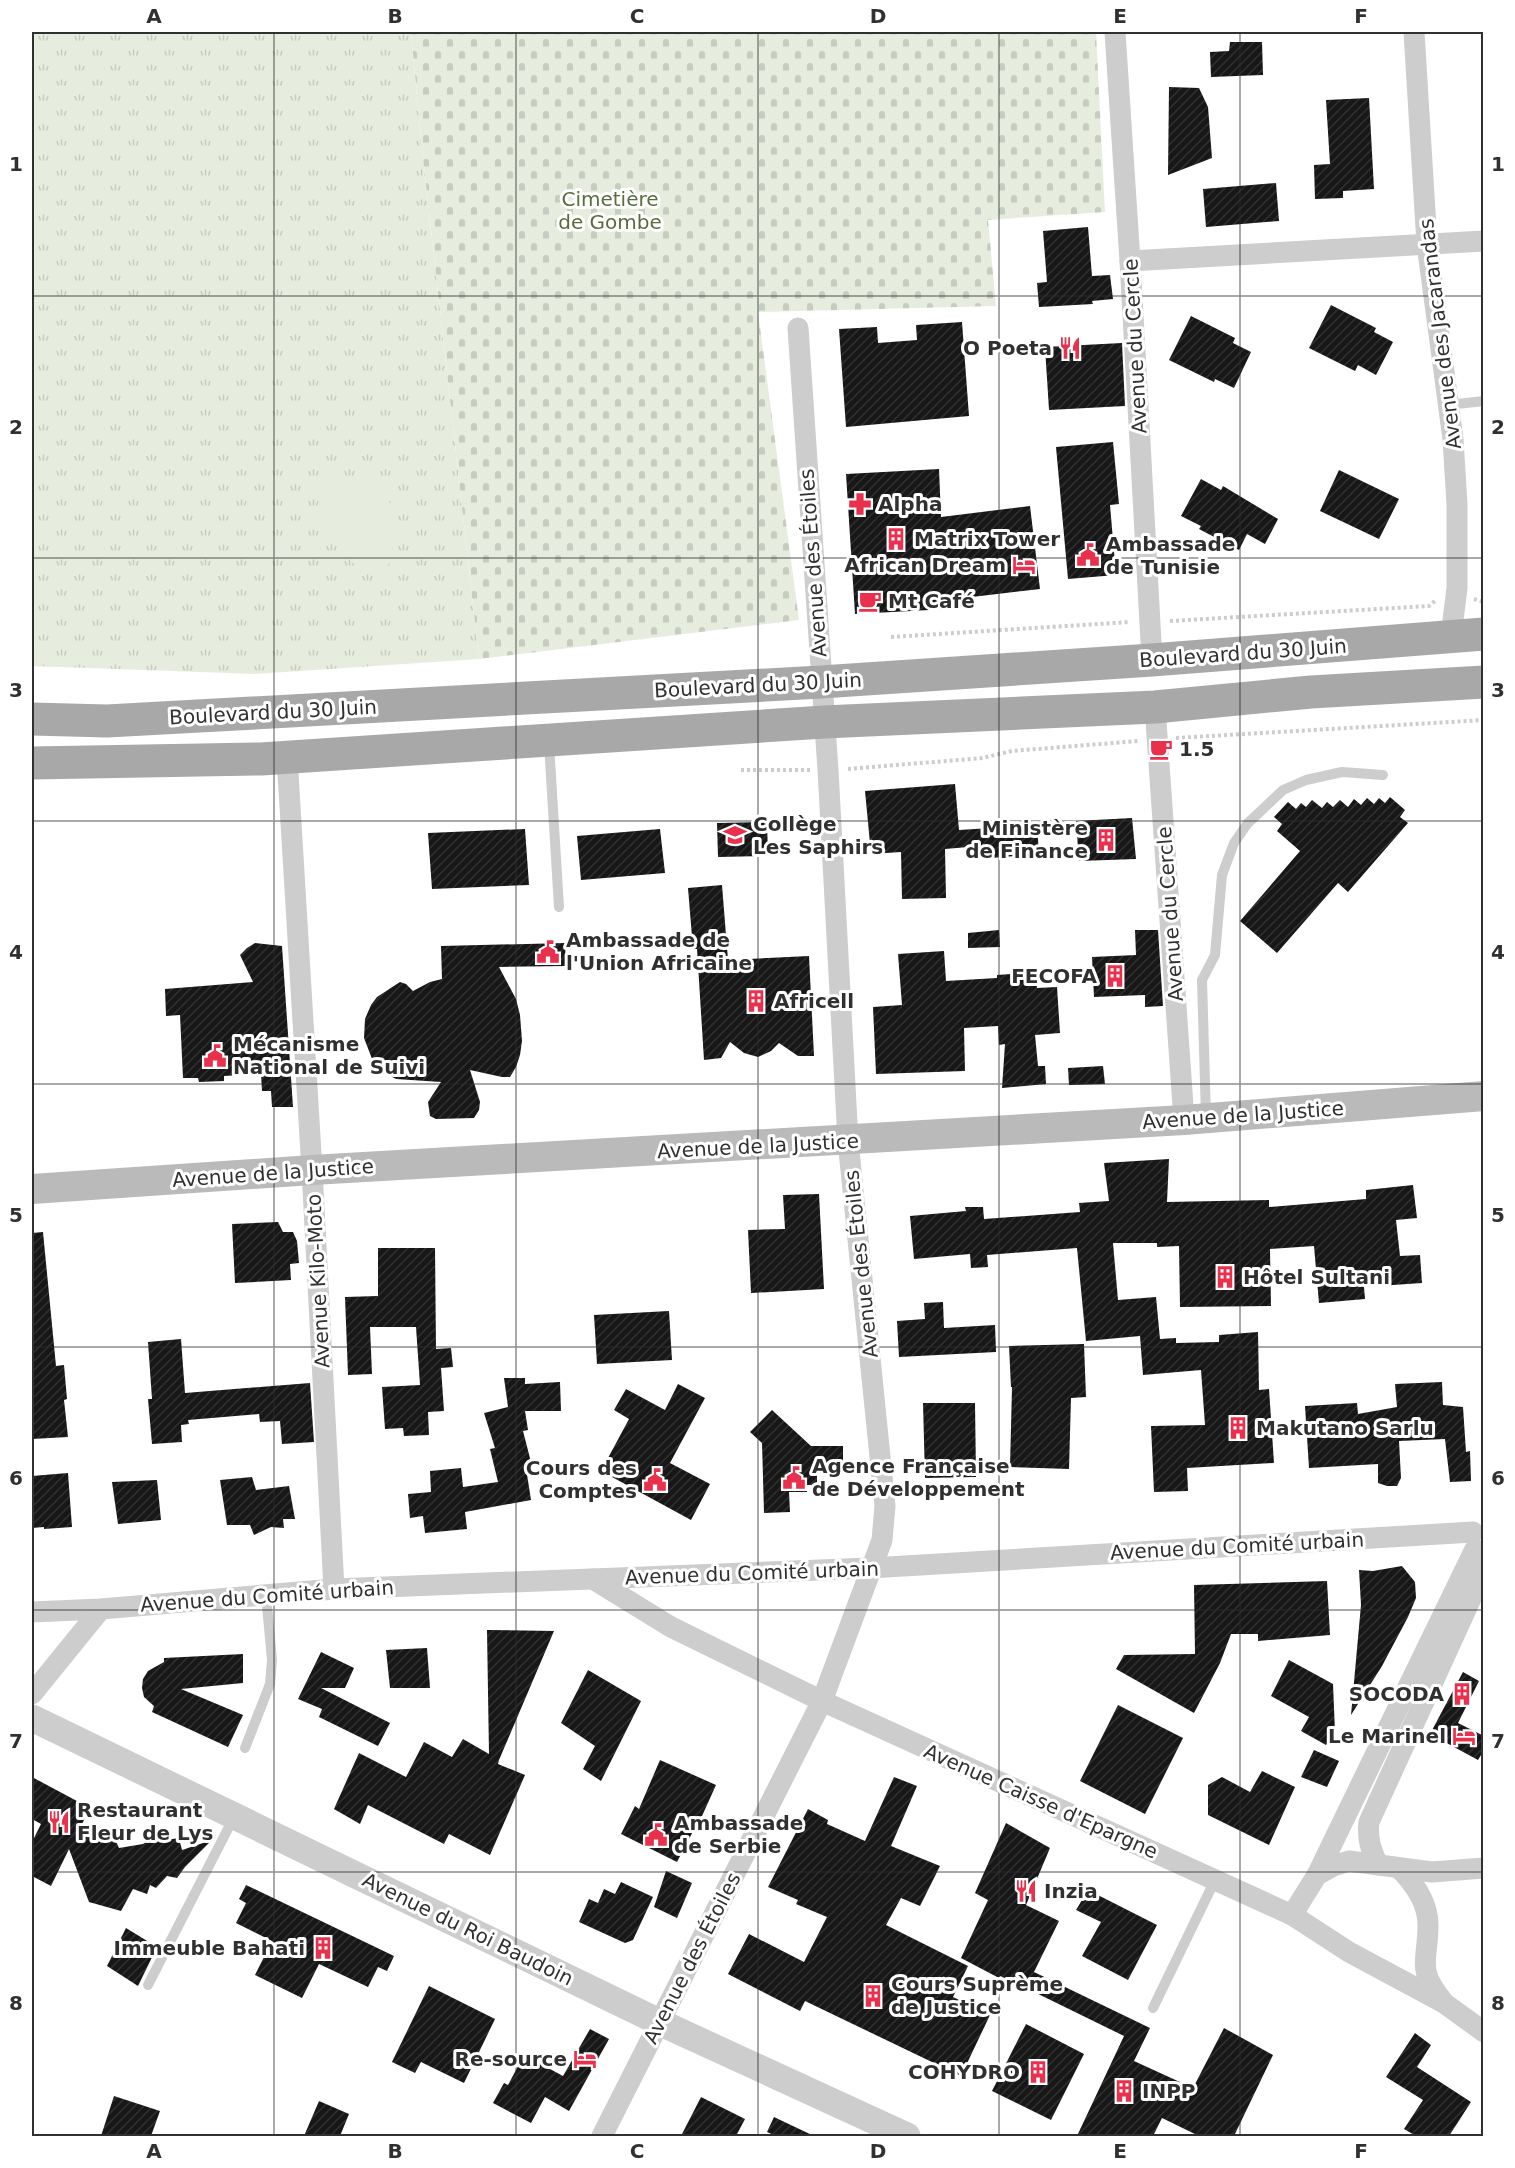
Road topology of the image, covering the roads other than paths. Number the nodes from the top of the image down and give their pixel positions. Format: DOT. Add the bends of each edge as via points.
graph roads {
  1 [pos="1115,32"];
  2 [pos="1414,32"];
  3 [pos="1484,241"];
  4 [pos="1427,244"];
  5 [pos="1130,261"];
  6 [pos="798,328"];
  7 [pos="1484,401"];
  8 [pos="1448,405"];
  9 [pos="1474,637"];
  10 [pos="1152,660"];
  11 [pos="1484,680"];
  12 [pos="821,682"];
  13 [pos="1155,707"];
  14 [pos="32,719"];
  15 [pos="824,722"];
  16 [pos="549,741"];
  17 [pos="287,757"];
  18 [pos="32,763"];
  19 [pos="1383,775"];
  20 [pos="559,907"];
  21 [pos="1484,1096"];
  22 [pos="1195,1120"];
  23 [pos="848,1140"];
  24 [pos="312,1170"];
  25 [pos="32,1189"];
  26 [pos="1479,1540"];
  27 [pos="870,1568"];
  28 [pos="1484,1570"];
  29 [pos="593,1579"];
  30 [pos="334,1589"];
  31 [pos="266,1595"];
  32 [pos="101,1609"];
  33 [pos="32,1612"];
  34 [pos="36,1682"];
  35 [pos="822,1701"];
  36 [pos="32,1718"];
  37 [pos="245,1748"];
  38 [pos="234,1816"];
  39 [pos="1388,1867"];
  40 [pos="1484,1868"];
  41 [pos="1317,1875"];
  42 [pos="1215,1880"];
  43 [pos="1292,1915"];
  44 [pos="148,1985"];
  45 [pos="1444,2003"];
  46 [pos="1153,2008"];
  47 [pos="659,2022"];
  48 [pos="1484,2032"];
  49 [pos="602,2136"];
  50 [pos="907,2136"];
  1 -- 5 [label="street, Avenue du Cercle"];
  2 -- 4 [label="street, Avenue des Jacarandas"];
  3 -- 4 [label="street"];
  4 -- 5 [label="street"];
  4 -- 8 [label="street, Avenue des Jacarandas"];
  5 -- 10 [label="street, Avenue du Cercle"];
  6 -- 12 [label="street, Avenue des Étoiles"];
  7 -- 8 [label="lane"];
  8 -- 9 [label="street, Avenue des Jacarandas" via="1457,504 1453,620"];
  9 -- 10 [label="main road, Boulevard du 30 Juin"];
  10 -- 12 [label="main road, Boulevard du 30 Juin"];
  11 -- 13 [label="main road, Boulevard du 30 Juin"];
  12 -- 14 [label="main road, Boulevard du 30 Juin" via="107,721"];
  12 -- 15 [label="street, Avenue des Étoiles"];
  13 -- 15 [label="main road, Boulevard du 30 Juin"];
  13 -- 22 [label="street, Avenue du Cercle"];
  15 -- 16 [label="main road, Boulevard du 30 Juin"];
  15 -- 23 [label="street, Avenue des Étoiles"];
  16 -- 17 [label="main road, Boulevard du 30 Juin"];
  16 -- 20 [label="lane"];
  17 -- 18 [label="main road, Boulevard du 30 Juin"];
  17 -- 24 [label="street, Avenue Kilo-Moto"];
  19 -- 22 [label="lane" via="1342,772 1283,790 1248,823 1234,843 1222,875 1215,955 1202,980"];
  21 -- 22 [label="main road, Avenue de la Justice"];
  22 -- 23 [label="main road, Avenue de la Justice"];
  23 -- 24 [label="main road, Avenue de la Justice"];
  23 -- 27 [label="street, Avenue des Étoiles" via="885,1506 882,1540"];
  24 -- 25 [label="main road, Avenue de la Justice"];
  24 -- 30 [label="street, Avenue Kilo-Moto"];
  26 -- 27 [label="street, Avenue du Comité urbain"];
  26 -- 41 [label="street"];
  27 -- 29 [label="street, Avenue du Comité urbain"];
  27 -- 35 [label="street, Avenue des Étoiles"];
  28 -- 39 [label="street" via="1369,1822 1369,1845"];
  29 -- 30 [label="street, Avenue du Comité urbain"];
  29 -- 35 [label="street, Avenue Caisse d'Epargne" via="671,1627"];
  30 -- 31 [label="street, Avenue du Comité urbain"];
  31 -- 32 [label="street, Avenue du Comité urbain"];
  31 -- 37 [label="lane" via="272,1660 270,1684"];
  32 -- 33 [label="street, Avenue du Comité urbain"];
  32 -- 34 [label="street"];
  35 -- 42 [label="street, Avenue Caisse d'Epargne"];
  35 -- 47 [label="street, Avenue des Étoiles"];
  36 -- 38 [label="street, Avenue du Roi Baudoin"];
  38 -- 44 [label="lane"];
  38 -- 47 [label="street, Avenue du Roi Baudoin"];
  39 -- 40 [label="street" via="1432,1872"];
  39 -- 41 [label="street" via="1349,1861"];
  39 -- 45 [label="street" via="1412,1881 1421,1897 1428,1923 1424,1962 1430,1985"];
  41 -- 43 [label="street"];
  42 -- 43 [label="street, Avenue Caisse d'Epargne"];
  42 -- 46 [label="lane"];
  43 -- 45 [label="street, Avenue Caisse d'Epargne" via="1349,1952"];
  45 -- 48 [label="street, Avenue Caisse d'Epargne"];
  47 -- 49 [label="street, Avenue des Étoiles"];
  47 -- 50 [label="street, Avenue du Roi Baudoin"];
}
